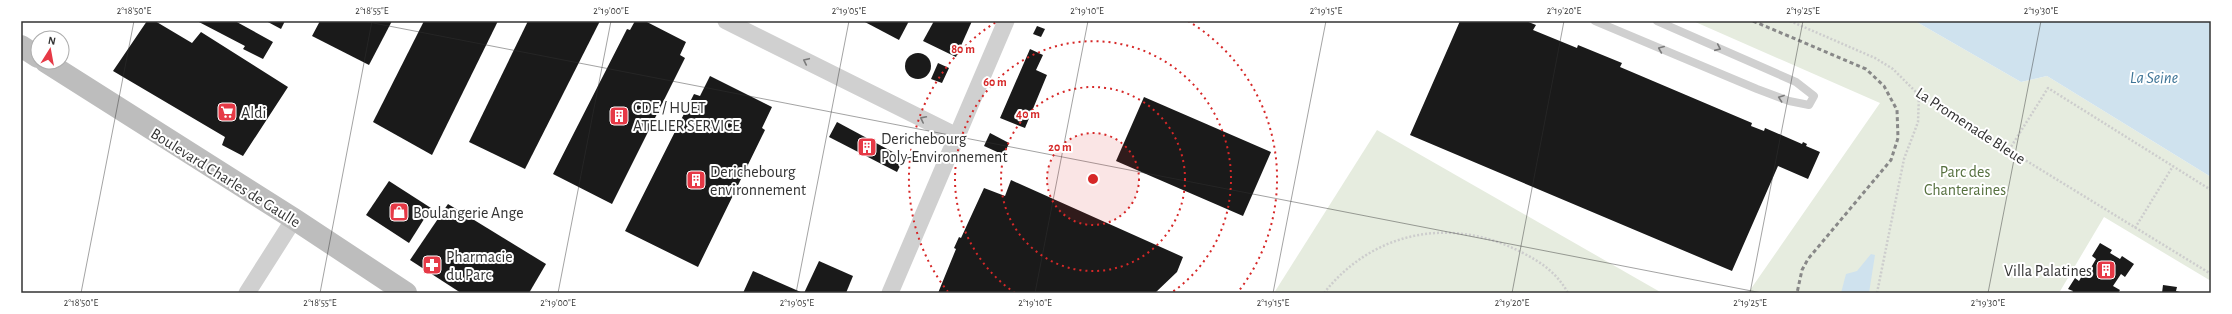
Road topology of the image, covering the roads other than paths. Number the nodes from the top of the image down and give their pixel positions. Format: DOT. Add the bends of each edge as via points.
graph roads {
  1 [pos="726,21"];
  2 [pos="1006,21"];
  3 [pos="1595,21"];
  4 [pos="1657,21"];
  5 [pos="21,46"];
  6 [pos="30,52"];
  7 [pos="59,70"];
  8 [pos="957,136"];
  9 [pos="294,219"];
  10 [pos="247,293"];
  11 [pos="406,293"];
  12 [pos="890,293"];
  8 -- 1 [label="street, one-way"];
  2 -- 8 [label="street"];
  4 -- 3 [label="lane, one-way" via="1796,82 1814,96 1809,105 1789,101"];
  5 -- 6 [label="main road"];
  7 -- 9 [label="main road, Boulevard Charles de Gaulle"];
  8 -- 12 [label="street"];
  9 -- 10 [label="street"];
  9 -- 11 [label="main road, Boulevard Charles de Gaulle"];
}
